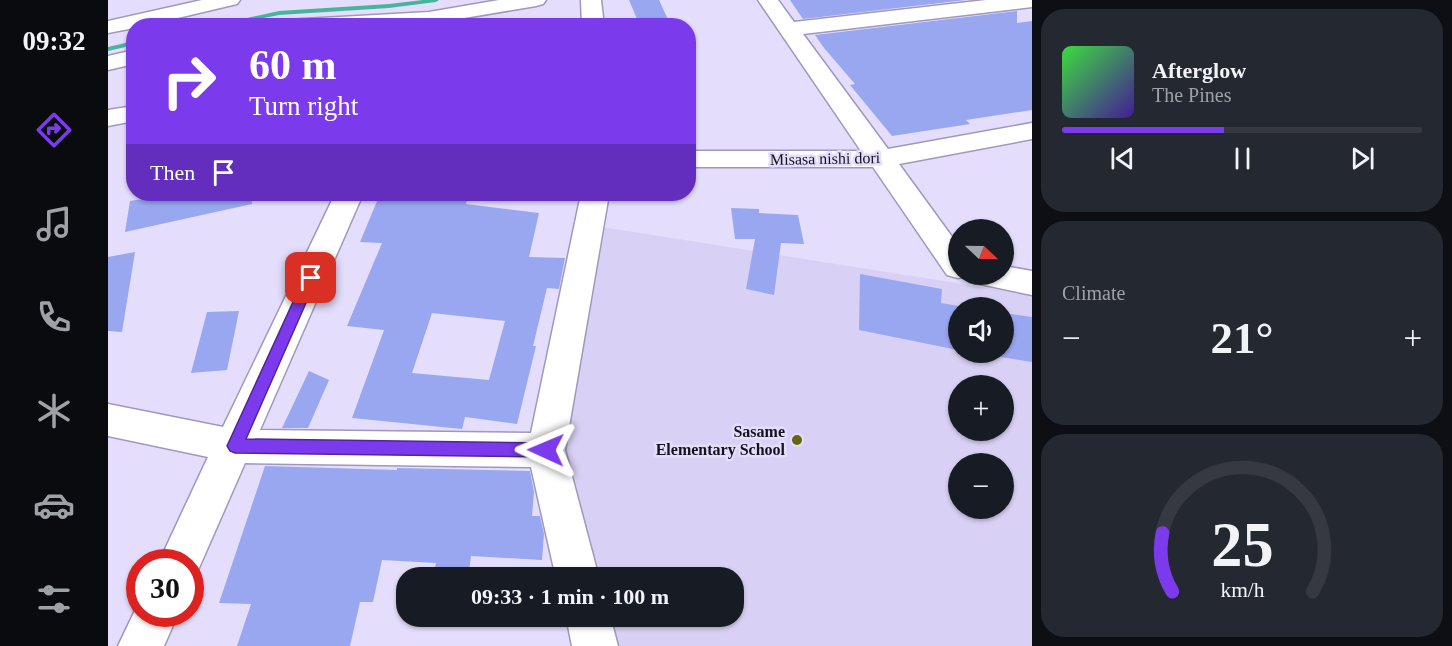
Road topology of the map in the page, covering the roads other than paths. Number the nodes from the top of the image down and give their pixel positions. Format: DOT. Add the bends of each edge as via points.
graph roads {
  1 [pos="230,0"];
  2 [pos="537,0"];
  3 [pos="591,0"];
  4 [pos="768,0"];
  5 [pos="1032,1"];
  6 [pos="424,13"];
  7 [pos="149,18"];
  8 [pos="377,18"];
  9 [pos="592,18"];
  10 [pos="126,23"];
  11 [pos="108,27"];
  12 [pos="787,29"];
  13 [pos="126,115"];
  14 [pos="108,118"];
  15 [pos="1032,130"];
  16 [pos="696,159"];
  17 [pos="880,159"];
  18 [pos="346,201"];
  19 [pos="595,201"];
  20 [pos="948,253"];
  21 [pos="1014,280"];
  22 [pos="1032,283"];
  23 [pos="108,420"];
  24 [pos="235,446"];
  25 [pos="546,450"];
  26 [pos="186,549"];
  27 [pos="575,567"];
  28 [pos="150,627"];
  29 [pos="591,627"];
  30 [pos="141,646"];
  31 [pos="595,646"];
  1 -- 7 [label="street"];
  2 -- 6 [label="street"];
  3 -- 9 [label="street"];
  4 -- 12 [label="street"];
  5 -- 12 [label="street"];
  6 -- 8 [label="street"];
  10 -- 11 [label="street"];
  12 -- 17 [label="street"];
  13 -- 14 [label="street"];
  15 -- 17 [label="street, Misasa nishi dori"];
  16 -- 17 [label="street, Misasa nishi dori"];
  17 -- 20 [label="street"];
  18 -- 24 [label="street"];
  19 -- 25 [label="street"];
  21 -- 22 [label="street"];
  23 -- 24 [label="street"];
  24 -- 25 [label="street"];
  24 -- 26 [label="street"];
  25 -- 27 [label="street"];
  28 -- 30 [label="street"];
  29 -- 31 [label="street"];
}
